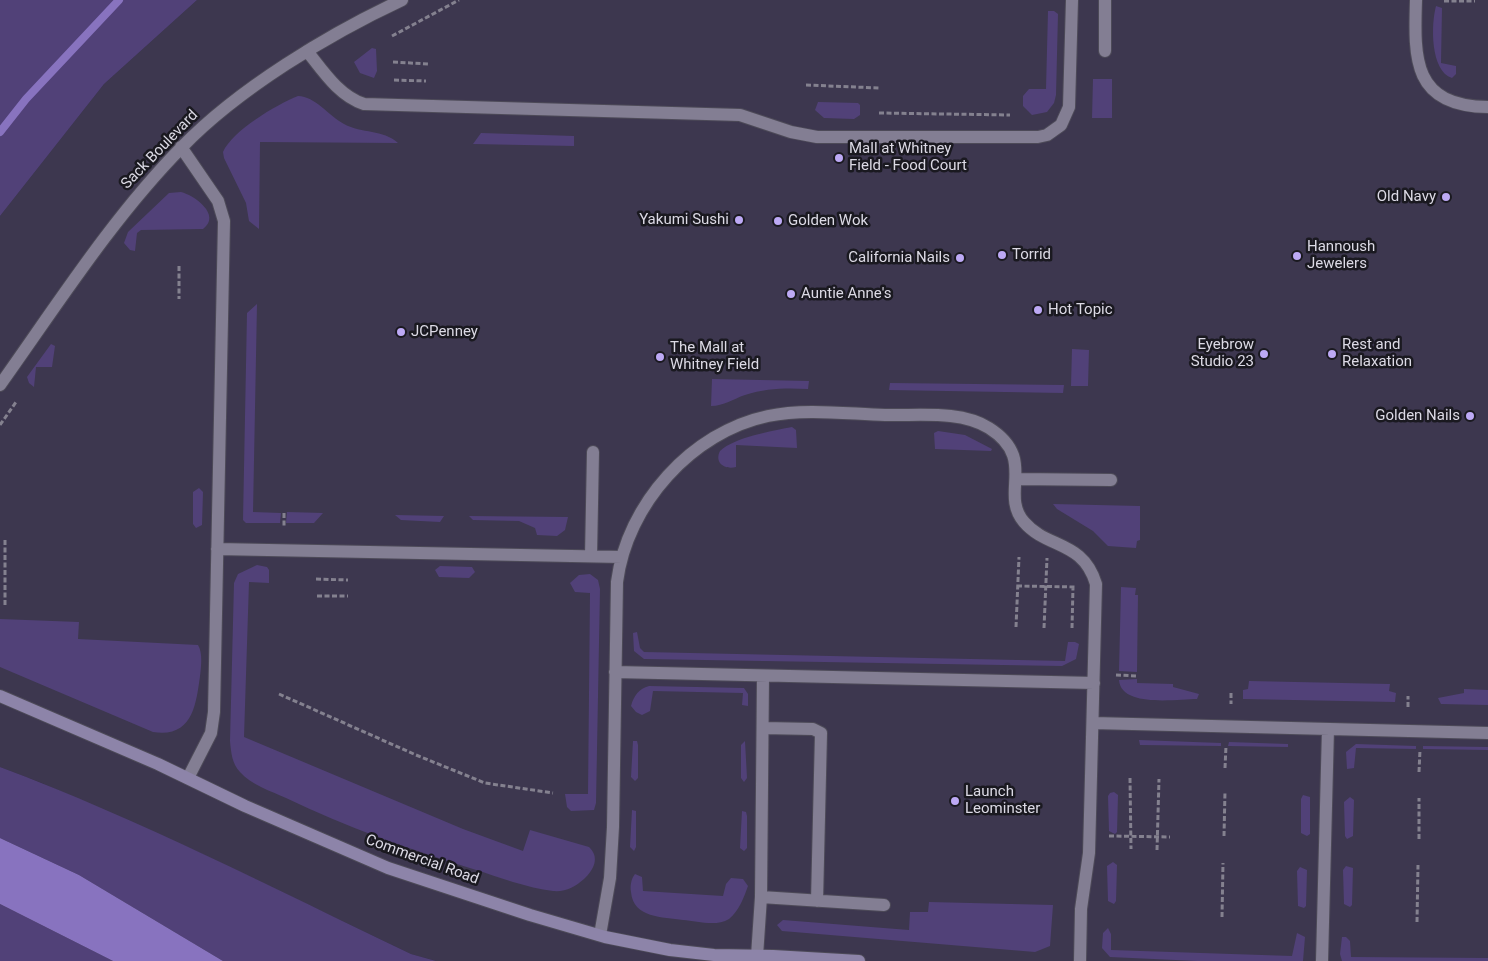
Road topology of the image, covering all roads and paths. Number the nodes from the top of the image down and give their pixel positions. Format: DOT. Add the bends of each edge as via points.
graph roads {
  1 [pos="402,0"];
  2 [pos="459,0"];
  3 [pos="1072,0"];
  4 [pos="1105,0"];
  5 [pos="1416,0"];
  6 [pos="1475,1"];
  7 [pos="1444,2"];
  8 [pos="392,36"];
  9 [pos="307,51"];
  10 [pos="1105,51"];
  11 [pos="393,62"];
  12 [pos="428,64"];
  13 [pos="394,80"];
  14 [pos="426,80"];
  15 [pos="806,85"];
  16 [pos="879,88"];
  17 [pos="1488,107"];
  18 [pos="879,113"];
  19 [pos="1010,115"];
  20 [pos="181,147"];
  21 [pos="179,266"];
  22 [pos="179,299"];
  23 [pos="0,385"];
  24 [pos="16,402"];
  25 [pos="0,425"];
  26 [pos="593,452"];
  27 [pos="1016,478"];
  28 [pos="1111,480"];
  29 [pos="284,513"];
  30 [pos="284,526"];
  31 [pos="5,538"];
  32 [pos="217,549"];
  33 [pos="591,556"];
  34 [pos="1019,557"];
  35 [pos="622,558"];
  36 [pos="1047,558"];
  37 [pos="316,579"];
  38 [pos="348,580"];
  39 [pos="1017,586"];
  40 [pos="1045,587"];
  41 [pos="1073,587"];
  42 [pos="1096,588"];
  43 [pos="317,596"];
  44 [pos="348,596"];
  45 [pos="5,605"];
  46 [pos="1016,627"];
  47 [pos="1044,628"];
  48 [pos="1072,628"];
  49 [pos="615,672"];
  50 [pos="1116,675"];
  51 [pos="763,676"];
  52 [pos="1136,676"];
  53 [pos="1094,683"];
  54 [pos="1231,693"];
  55 [pos="279,694"];
  56 [pos="0,696"];
  57 [pos="1408,696"];
  58 [pos="1231,704"];
  59 [pos="1408,707"];
  60 [pos="1093,722"];
  61 [pos="763,728"];
  62 [pos="1328,729"];
  63 [pos="1488,733"];
  64 [pos="1226,746"];
  65 [pos="1420,749"];
  66 [pos="1225,768"];
  67 [pos="1419,772"];
  68 [pos="188,778"];
  69 [pos="1130,778"];
  70 [pos="1159,779"];
  71 [pos="1225,791"];
  72 [pos="553,792"];
  73 [pos="1419,798"];
  74 [pos="1109,836"];
  75 [pos="1224,836"];
  76 [pos="1131,837"];
  77 [pos="1158,837"];
  78 [pos="1170,837"];
  79 [pos="1419,839"];
  80 [pos="1131,849"];
  81 [pos="1157,850"];
  82 [pos="1223,863"];
  83 [pos="1418,865"];
  84 [pos="761,897"];
  85 [pos="817,901"];
  86 [pos="884,906"];
  87 [pos="1222,917"];
  88 [pos="1417,922"];
  89 [pos="600,935"];
  90 [pos="756,956"];
  91 [pos="859,961"];
  92 [pos="1080,961"];
  93 [pos="1322,961"];
  1 -- 9 [label="lane, Sack Boulevard"];
  2 -- 8 [label="path"];
  3 -- 9 [label="lane" via="1067,114 1061,126 1047,135 1009,138 818,137 791,132 740,115 364,104 356,102 340,89"];
  4 -- 10 [label="lane"];
  5 -- 17 [label="lane" via="1416,56 1424,78 1438,94 1450,101"];
  6 -- 7 [label="path"];
  9 -- 20 [label="lane, Sack Boulevard" via="210,120"];
  11 -- 12 [label="path"];
  13 -- 14 [label="path"];
  15 -- 16 [label="path"];
  18 -- 19 [label="path"];
  20 -- 23 [label="lane, Sack Boulevard" via="126,210"];
  20 -- 32 [label="lane" via="218,201 224,221"];
  21 -- 22 [label="path"];
  24 -- 25 [label="path"];
  26 -- 33 [label="lane"];
  27 -- 28 [label="lane"];
  27 -- 35 [label="lane" via="1016,462 1007,444 990,429 968,419 810,413 769,415 725,430 680,464 642,510"];
  27 -- 42 [label="lane" via="1017,509 1024,522 1082,558 1093,574"];
  29 -- 30 [label="path"];
  31 -- 45 [label="path"];
  32 -- 33 [label="lane"];
  32 -- 68 [label="lane" via="213,723"];
  33 -- 35 [label="lane"];
  34 -- 39 [label="path"];
  35 -- 49 [label="lane" via="617,582"];
  36 -- 40 [label="path"];
  37 -- 38 [label="path"];
  39 -- 40 [label="path"];
  39 -- 46 [label="path"];
  40 -- 41 [label="path"];
  40 -- 47 [label="path"];
  41 -- 42 [label="path"];
  41 -- 48 [label="path"];
  42 -- 53 [label="lane"];
  43 -- 44 [label="path"];
  49 -- 51 [label="lane"];
  49 -- 89 [label="lane" via="613,827"];
  50 -- 52 [label="path"];
  51 -- 53 [label="lane"];
  51 -- 61 [label="lane"];
  53 -- 60 [label="lane"];
  54 -- 58 [label="path"];
  55 -- 72 [label="path" via="485,783"];
  56 -- 68 [label="street, Commercial Road"];
  57 -- 59 [label="path"];
  60 -- 62 [label="lane"];
  60 -- 92 [label="lane" via="1089,853 1081,909"];
  61 -- 84 [label="lane"];
  61 -- 85 [label="lane" via="821,733"];
  62 -- 63 [label="lane"];
  62 -- 93 [label="lane"];
  64 -- 66 [label="path"];
  65 -- 67 [label="path"];
  68 -- 89 [label="street, Commercial Road" via="388,868"];
  69 -- 76 [label="path"];
  70 -- 77 [label="path"];
  71 -- 75 [label="path"];
  73 -- 79 [label="path"];
  74 -- 76 [label="path"];
  76 -- 77 [label="path"];
  76 -- 80 [label="path"];
  77 -- 78 [label="path"];
  77 -- 81 [label="path"];
  82 -- 87 [label="path"];
  83 -- 88 [label="path"];
  84 -- 85 [label="lane"];
  84 -- 90 [label="lane"];
  85 -- 86 [label="lane"];
  89 -- 90 [label="street, Commercial Road" via="670,950"];
  90 -- 91 [label="street, Commercial Road"];
}
